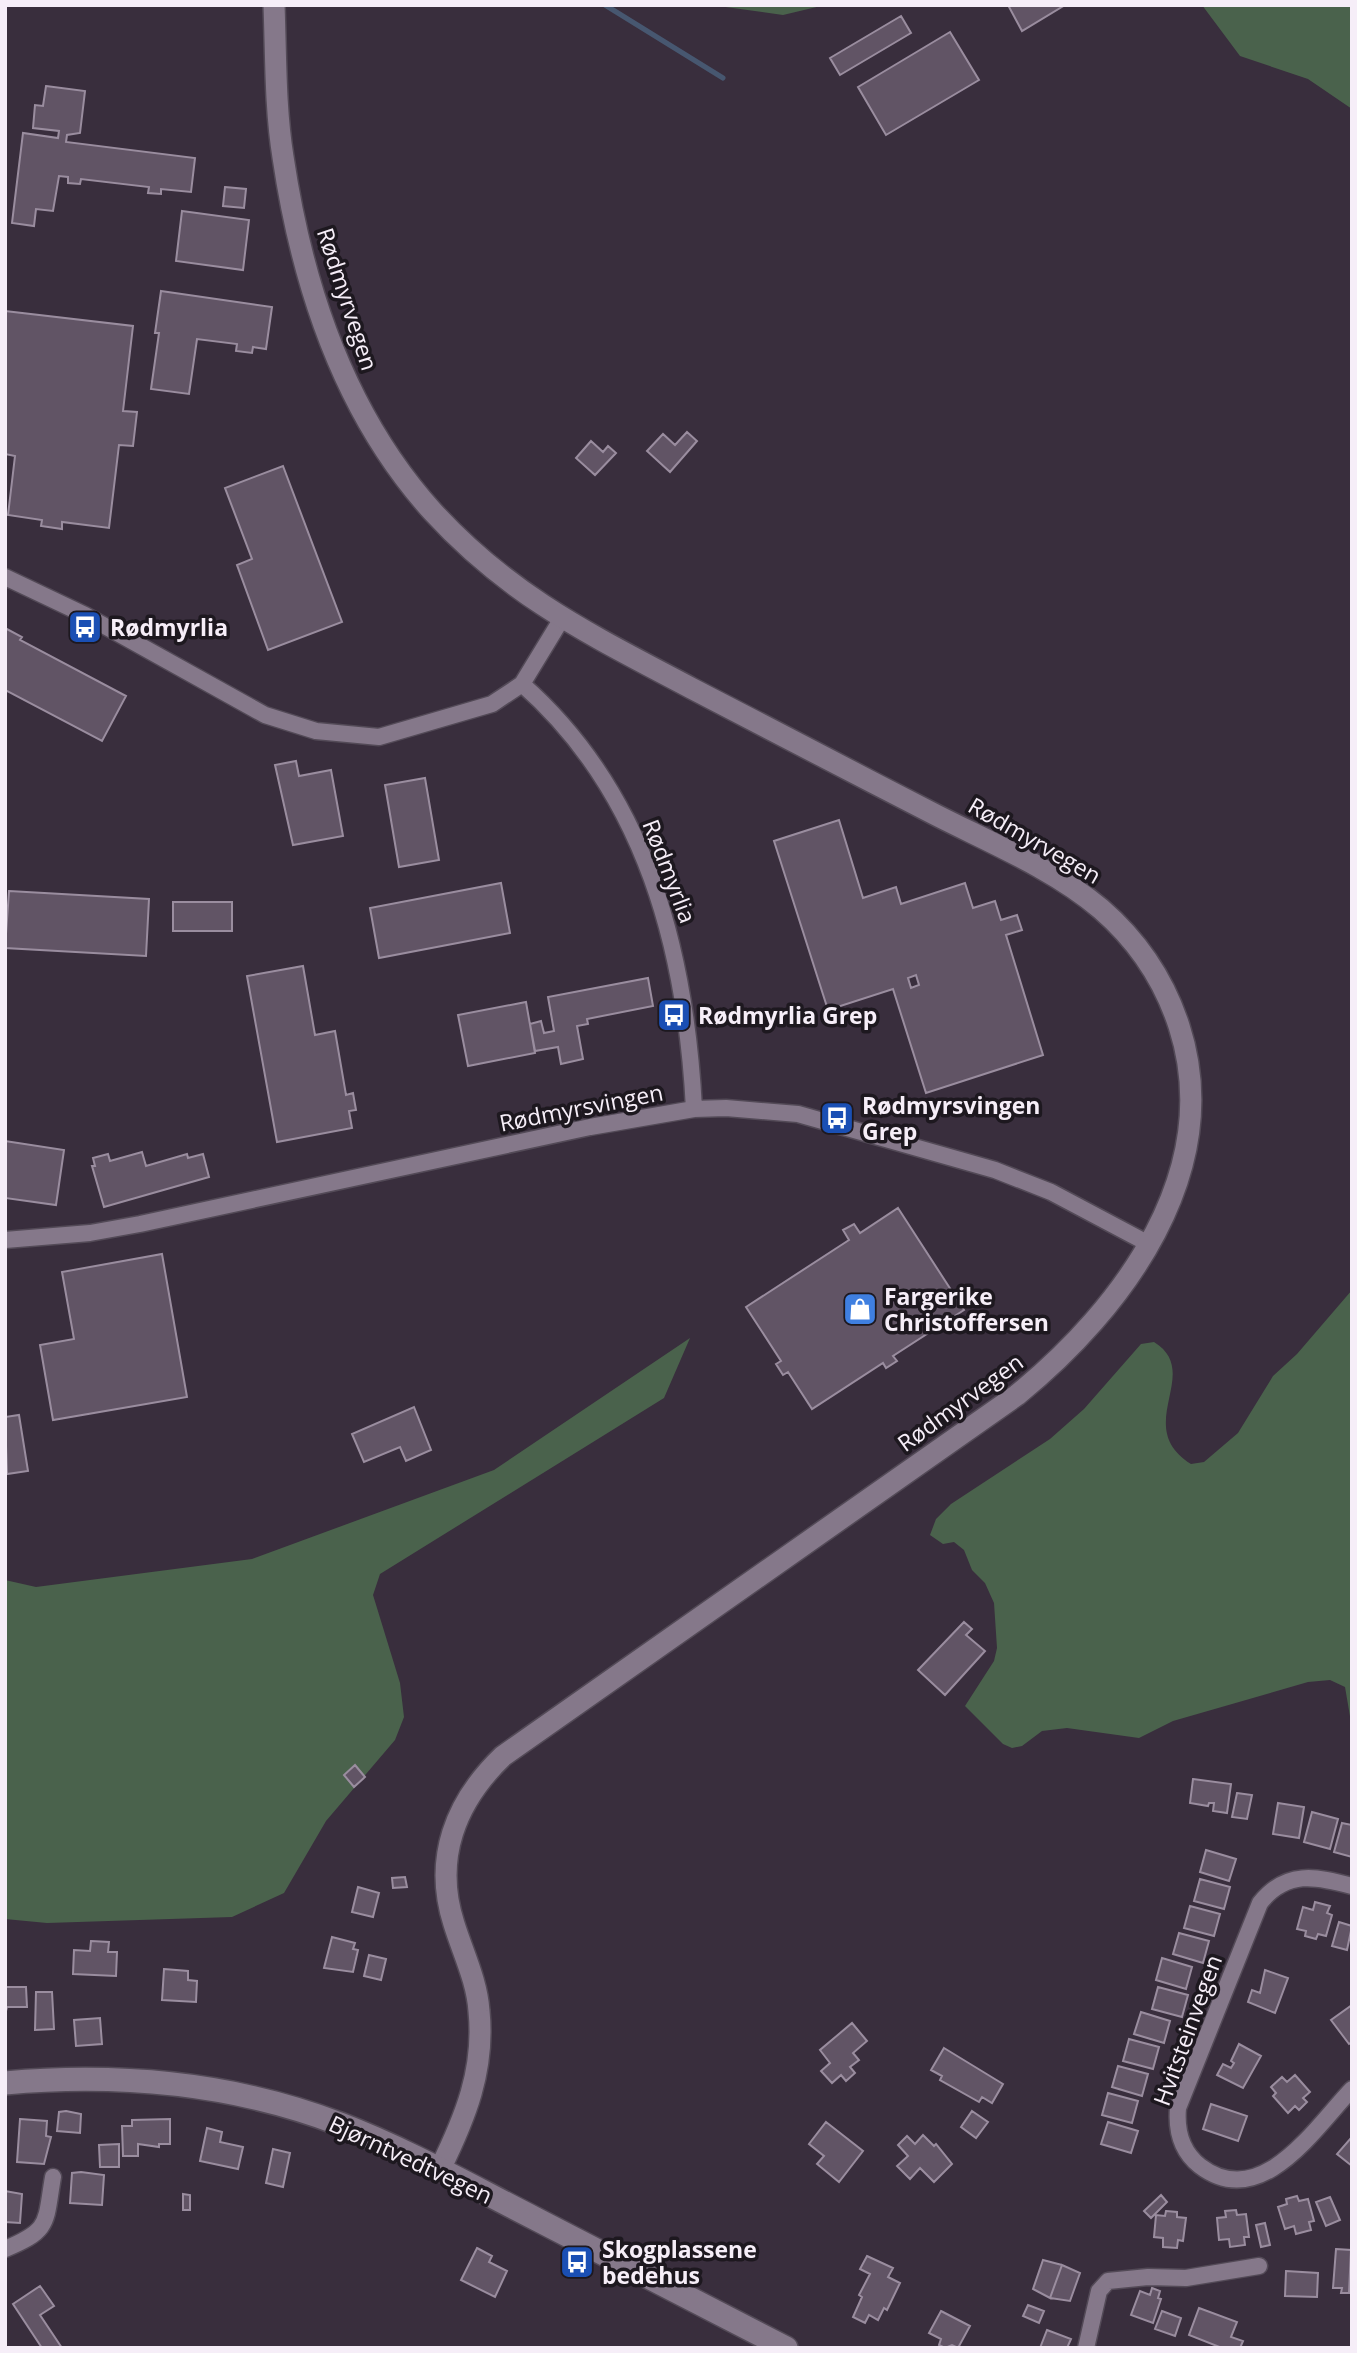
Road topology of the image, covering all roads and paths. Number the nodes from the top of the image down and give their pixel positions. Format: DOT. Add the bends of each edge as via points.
graph roads {
  1 [pos="274,5"];
  2 [pos="5,577"];
  3 [pos="561,620"];
  4 [pos="522,684"];
  5 [pos="694,1109"];
  6 [pos="5,1240"];
  7 [pos="1149,1244"];
  8 [pos="1352,1886"];
  9 [pos="5,2083"];
  10 [pos="1352,2090"];
  11 [pos="440,2169"];
  12 [pos="53,2177"];
  13 [pos="5,2249"];
  14 [pos="1259,2266"];
  15 [pos="786,2348"];
  16 [pos="1086,2348"];
  1 -- 3 [label="street, Rødmyrvegen" via="277,103 291,201 317,303 349,387 389,455 433,512 485,563"];
  2 -- 4 [label="street" via="85,615 265,715 316,731 379,737 492,704"];
  3 -- 4 [label="street"];
  3 -- 7 [label="street, Rødmyrvegen" via="1042,871 1096,904 1125,933 1150,965 1175,1012 1191,1094 1179,1177"];
  4 -- 5 [label="street, Rødmyrlia" via="582,746 648,866 679,972"];
  5 -- 6 [label="street, Rødmyrsvingen" via="534,1138 140,1224"];
  5 -- 7 [label="street, Rødmyrsvingen" via="798,1114 922,1148 1034,1185"];
  7 -- 11 [label="street, Rødmyrvegen" via="1074,1345 1017,1395 576,1704 483,1775 456,1817 445,1885 477,1991 479,2069 469,2105"];
  8 -- 10 [label="street, Hvitsteinvegen" via="1299,1877 1279,1884 1260,1903 1178,2108 1178,2131 1188,2154 1205,2169 1249,2177 1284,2162"];
  9 -- 11 [label="main road, Bjørntvedtvegen" via="119,2079 231,2093 337,2123"];
  11 -- 15 [label="main road, Bjørntvedtvegen"];
  12 -- 13 [label="street" via="41,2230"];
  14 -- 16 [label="street" via="1186,2278 1108,2281 1099,2291"];
}
